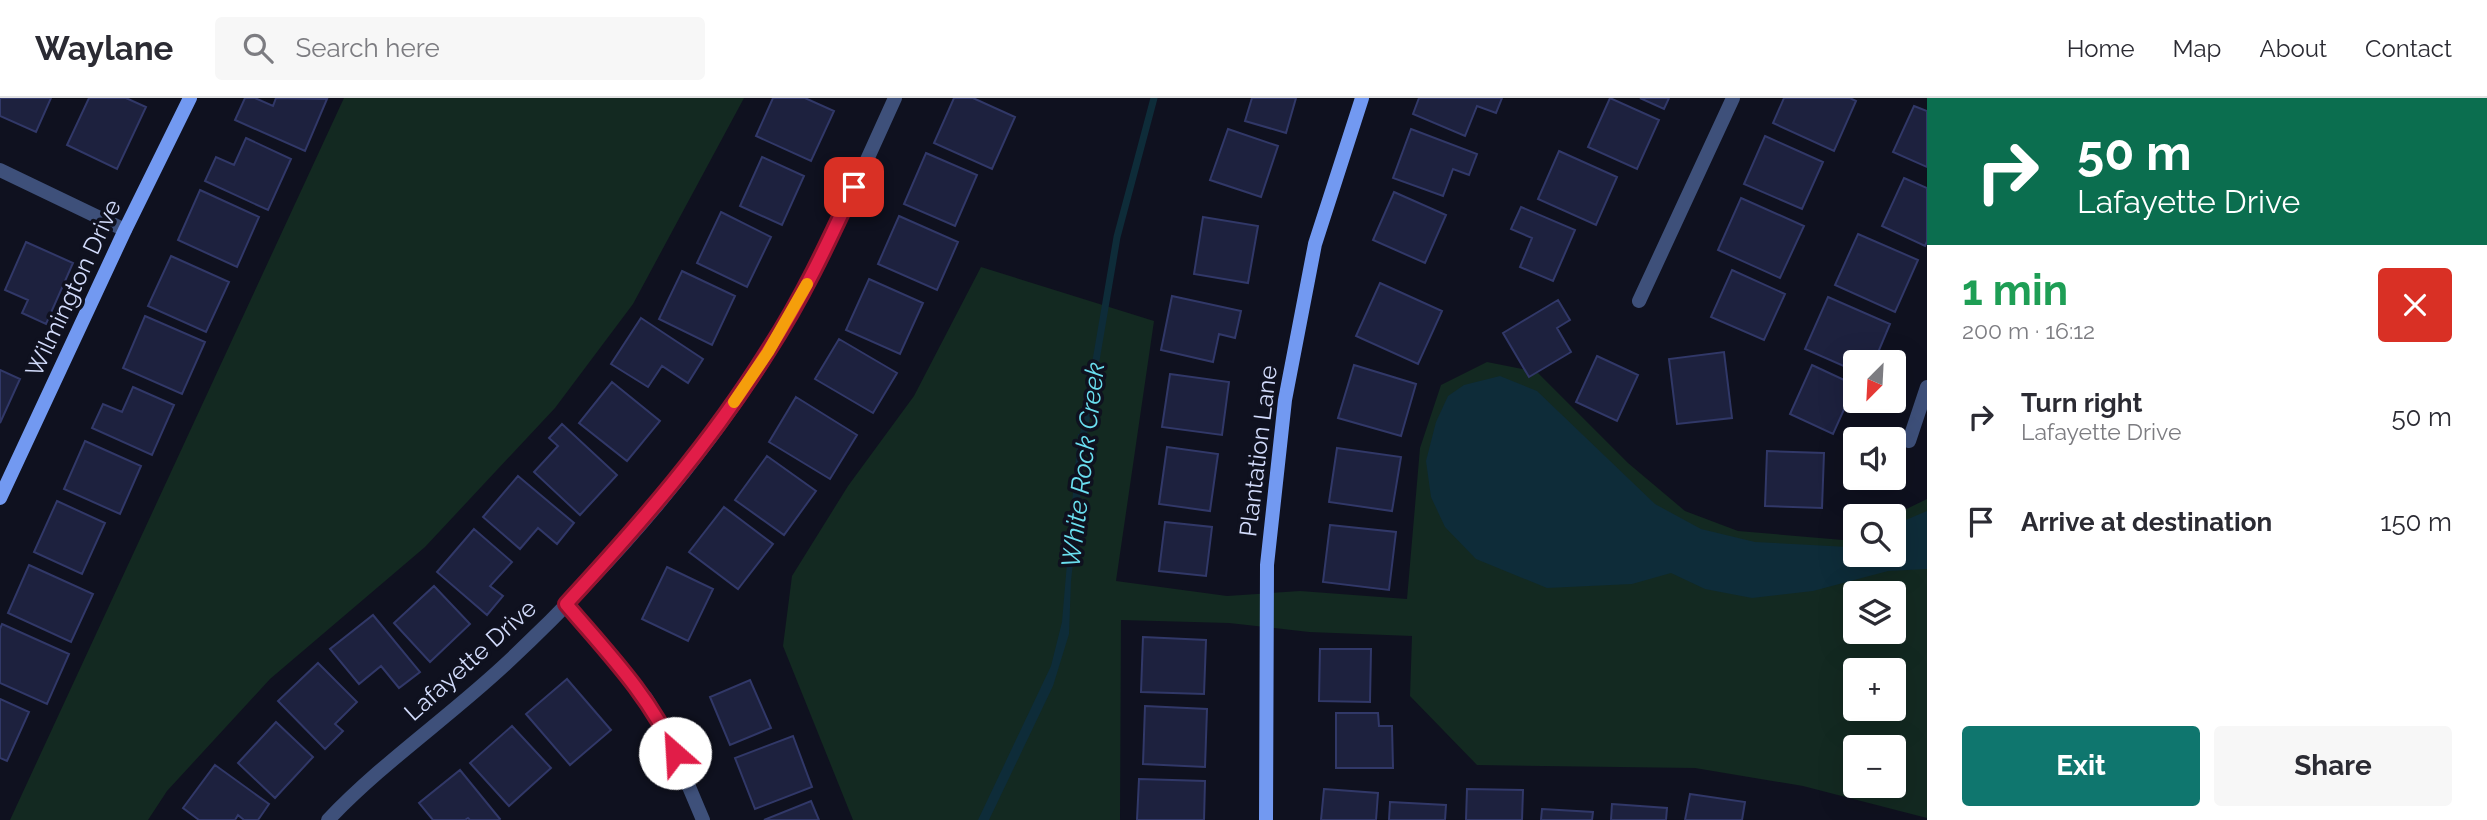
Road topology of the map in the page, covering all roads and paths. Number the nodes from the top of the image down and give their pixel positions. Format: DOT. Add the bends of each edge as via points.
graph roads {
  1 [pos="190,98"];
  2 [pos="895,98"];
  3 [pos="1362,98"];
  4 [pos="1733,98"];
  5 [pos="0,170"];
  6 [pos="125,230"];
  7 [pos="1639,301"];
  8 [pos="1927,387"];
  9 [pos="1909,441"];
  10 [pos="0,498"];
  11 [pos="566,604"];
  12 [pos="328,820"];
  13 [pos="703,820"];
  14 [pos="1266,820"];
  1 -- 6 [label="street, Wilmington Drive"];
  2 -- 11 [label="street, Lafayette Drive" via="812,276 768,352 673,485"];
  3 -- 14 [label="street, Plantation Lane" via="1315,244 1285,400 1267,565"];
  4 -- 7 [label="street"];
  5 -- 6 [label="street"];
  6 -- 10 [label="street, Wilmington Drive"];
  8 -- 9 [label="street"];
  11 -- 12 [label="street, Lafayette Drive" via="509,661 360,787"];
  11 -- 13 [label="street" via="646,698 665,730"];
}
